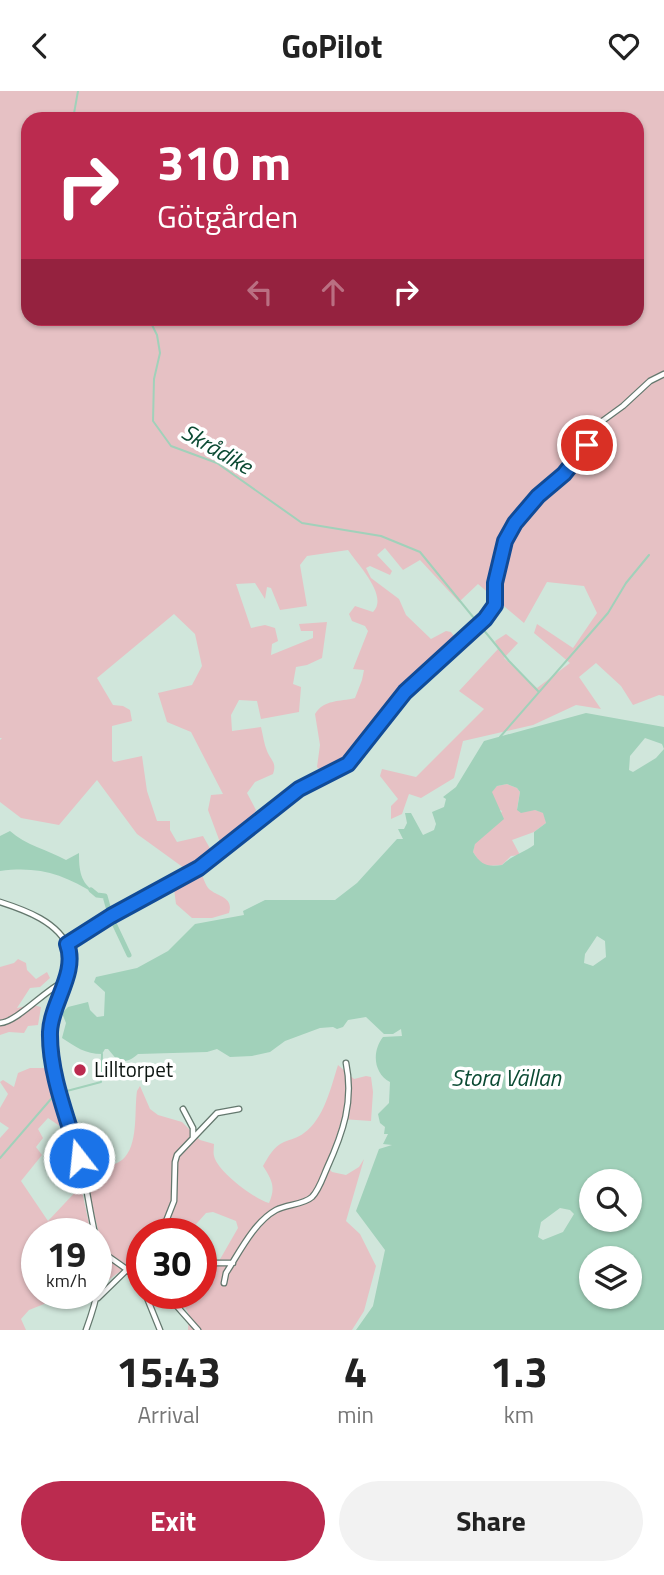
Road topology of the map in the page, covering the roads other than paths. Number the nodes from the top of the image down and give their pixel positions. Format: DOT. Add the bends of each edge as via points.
graph roads {
  1 [pos="664,374"];
  2 [pos="0,902"];
  3 [pos="67,944"];
  4 [pos="64,982"];
  5 [pos="0,1023"];
  6 [pos="346,1063"];
  7 [pos="183,1109"];
  8 [pos="239,1109"];
  9 [pos="193,1137"];
  10 [pos="92,1218"];
  11 [pos="169,1218"];
  12 [pos="112,1259"];
  13 [pos="217,1263"];
  14 [pos="233,1263"];
  15 [pos="126,1269"];
  16 [pos="224,1283"];
  17 [pos="112,1284"];
  18 [pos="94,1309"];
  19 [pos="151,1309"];
  20 [pos="179,1309"];
  21 [pos="86,1330"];
  22 [pos="160,1330"];
  23 [pos="198,1330"];
  1 -- 3 [label="street" via="601,422 572,465 527,507 505,541 495,605 483,622 405,692 348,764 299,789 199,868"];
  2 -- 3 [label="street" via="47,923"];
  3 -- 4 [label="street" via="71,959"];
  4 -- 5 [label="street" via="11,1021"];
  4 -- 10 [label="street" via="52,1017 50,1041"];
  6 -- 14 [label="street" via="346,1119 317,1188 309,1199 272,1213"];
  7 -- 9 [label="street"];
  8 -- 9 [label="street" via="217,1112"];
  9 -- 11 [label="street" via="175,1162 176,1193"];
  12 -- 15 [label="street"];
  13 -- 14 [label="street"];
  14 -- 16 [label="street"];
  15 -- 17 [label="street"];
  18 -- 21 [label="street"];
  19 -- 22 [label="street"];
  20 -- 23 [label="street"];
}
